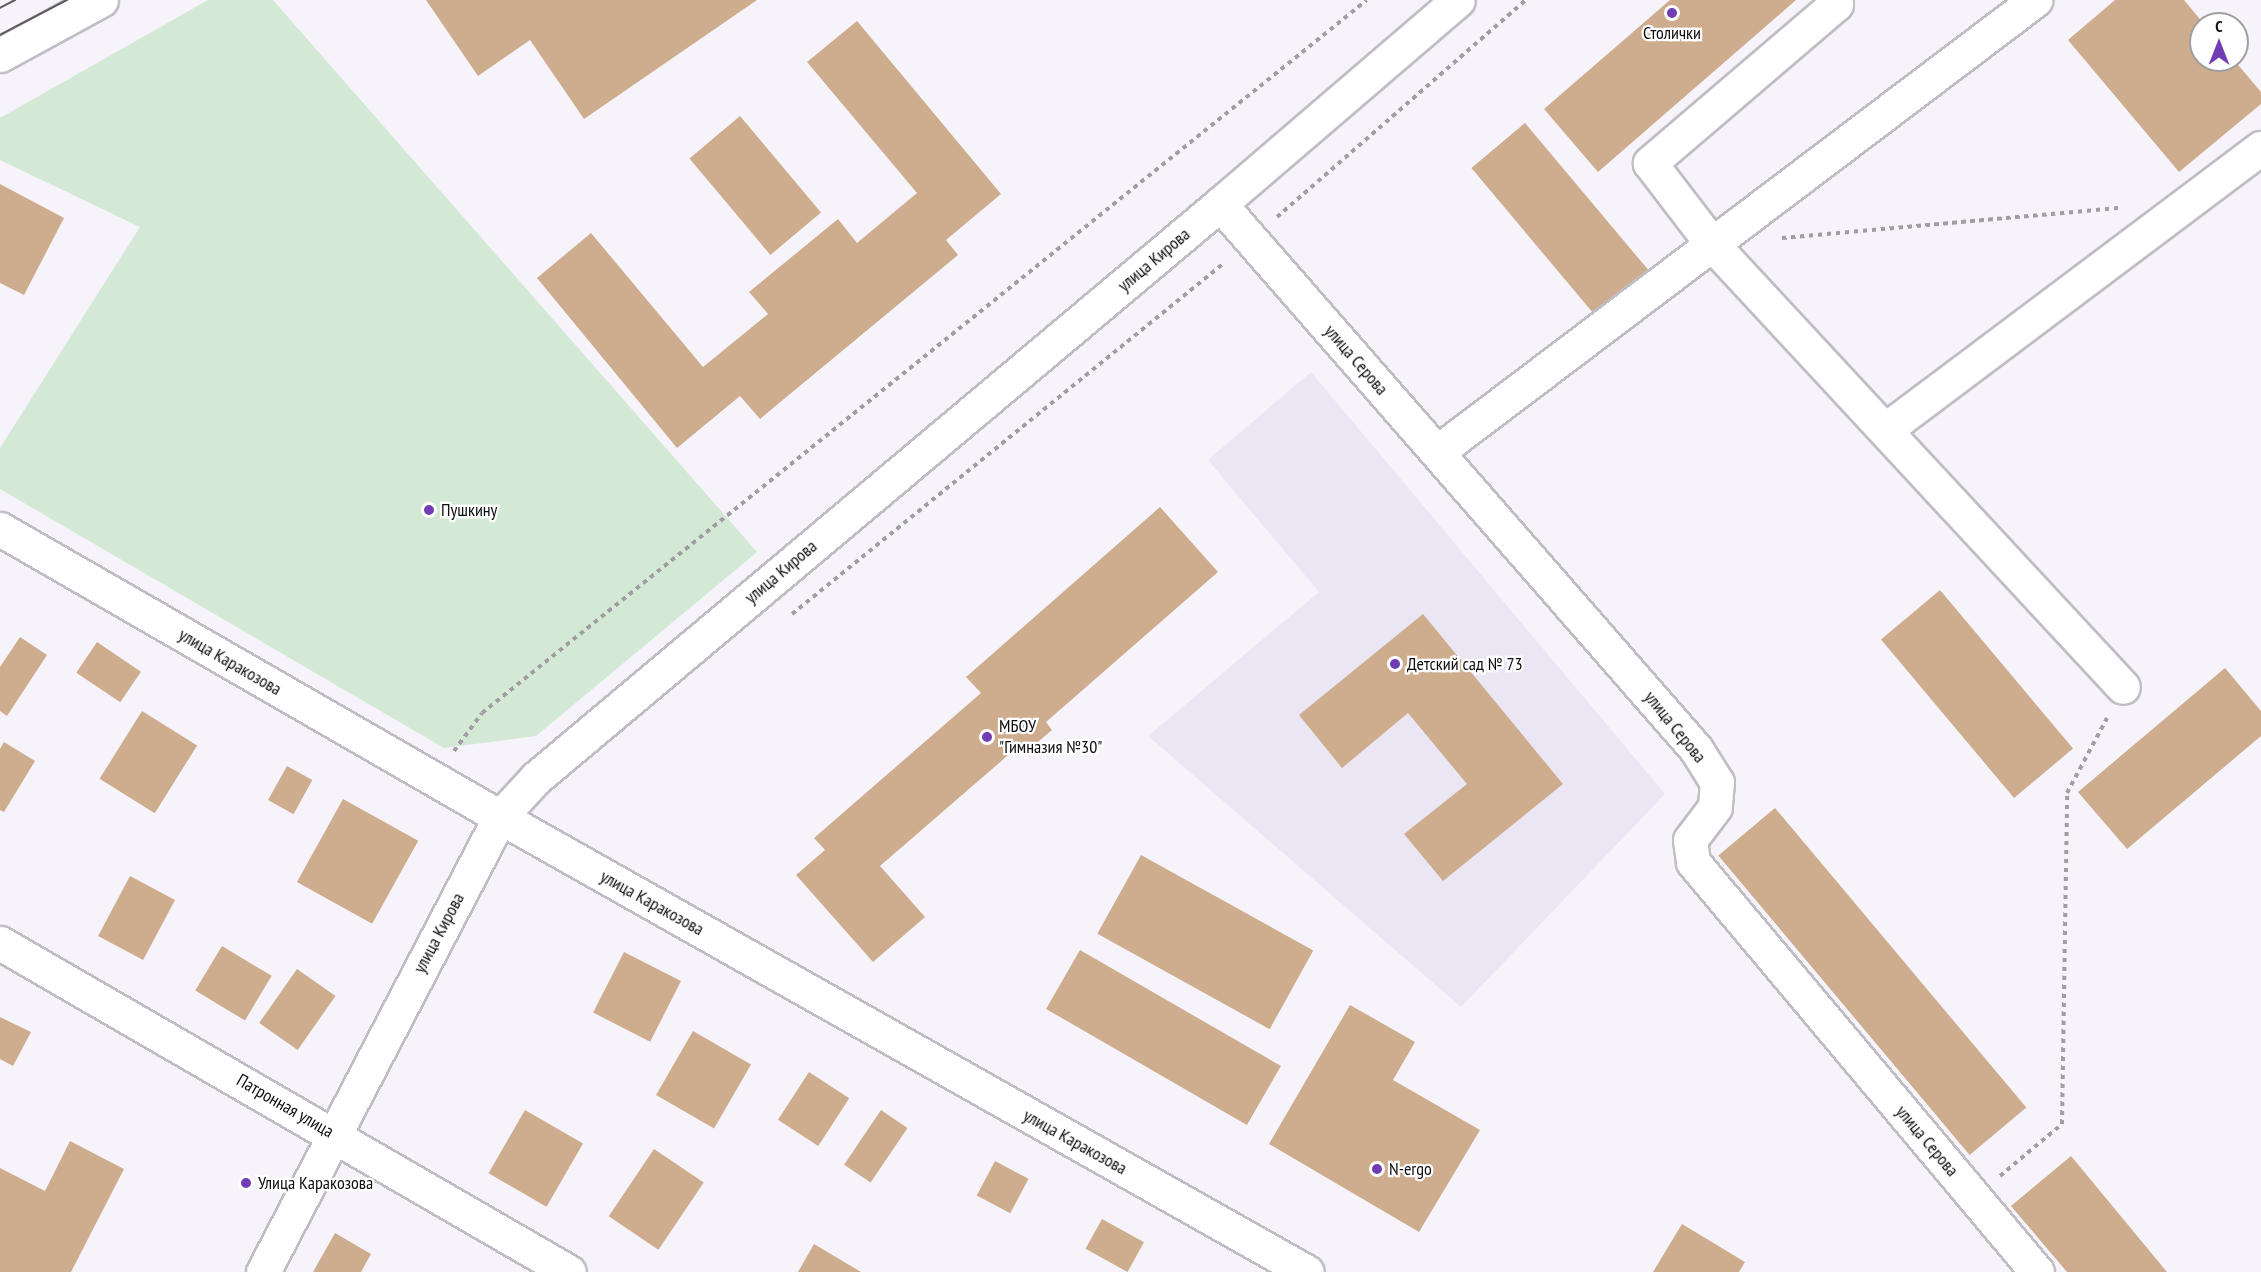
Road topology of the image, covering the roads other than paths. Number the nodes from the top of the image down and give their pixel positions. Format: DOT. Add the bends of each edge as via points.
graph roads {
  1 [pos="101,0"];
  2 [pos="1458,0"];
  3 [pos="1833,0"];
  4 [pos="2036,0"];
  5 [pos="0,55"];
  6 [pos="2261,147"];
  7 [pos="1220,204"];
  8 [pos="1713,244"];
  9 [pos="1885,430"];
  10 [pos="1437,452"];
  11 [pos="0,529"];
  12 [pos="2123,687"];
  13 [pos="500,817"];
  14 [pos="0,943"];
  15 [pos="334,1134"];
  16 [pos="263,1272"];
  17 [pos="569,1272"];
  18 [pos="1307,1272"];
  19 [pos="2037,1272"];
  1 -- 5 [label="street"];
  2 -- 7 [label="street, улица Кирова"];
  3 -- 8 [label="street" via="1836,4 1650,163"];
  4 -- 8 [label="street"];
  6 -- 9 [label="street"];
  7 -- 10 [label="street, улица Серова"];
  7 -- 13 [label="street, улица Кирова" via="536,778"];
  8 -- 9 [label="street"];
  8 -- 10 [label="street"];
  9 -- 12 [label="street"];
  10 -- 19 [label="street, улица Серова" via="1696,749 1716,782 1715,807 1690,840 1693,862"];
  11 -- 13 [label="street, улица Каракозова"];
  13 -- 15 [label="street, улица Кирова"];
  13 -- 18 [label="street, улица Каракозова"];
  14 -- 15 [label="street, Патронная улица"];
  15 -- 16 [label="street, улица Кирова"];
  15 -- 17 [label="street, Патронная улица"];
}
